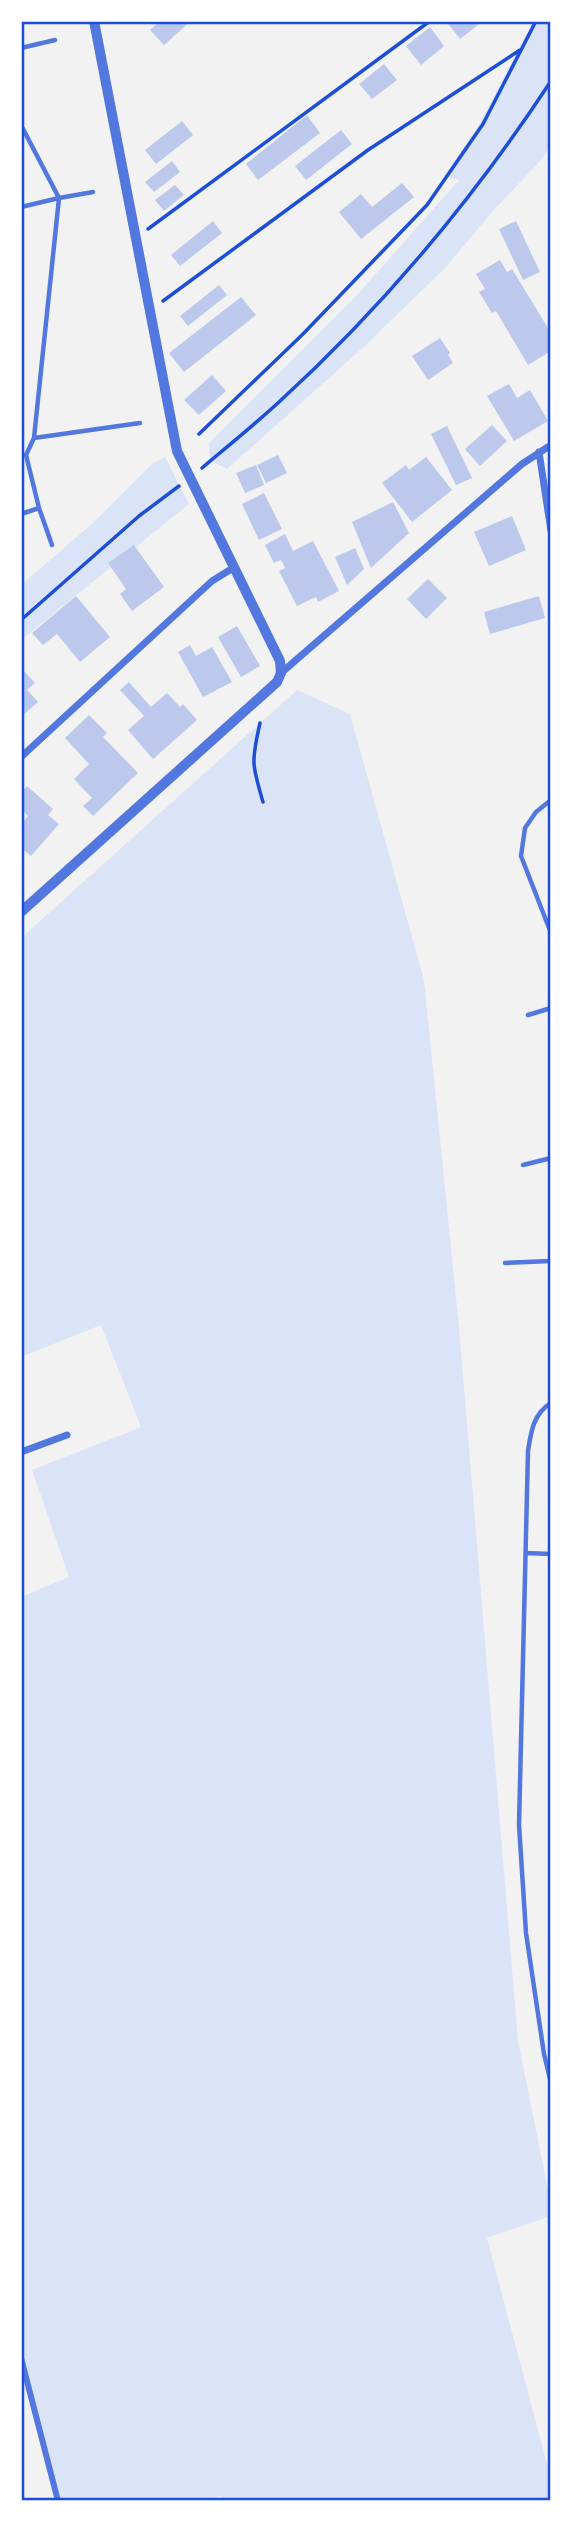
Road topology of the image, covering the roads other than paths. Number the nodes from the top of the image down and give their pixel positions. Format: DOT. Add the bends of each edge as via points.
graph roads {
  1 [pos="93,21"];
  2 [pos="55,40"];
  3 [pos="21,48"];
  4 [pos="21,125"];
  5 [pos="93,192"];
  6 [pos="59,198"];
  7 [pos="21,207"];
  8 [pos="140,423"];
  9 [pos="34,438"];
  10 [pos="551,444"];
  11 [pos="539,452"];
  12 [pos="23,455"];
  13 [pos="39,508"];
  14 [pos="21,514"];
  15 [pos="551,531"];
  16 [pos="52,545"];
  17 [pos="233,568"];
  18 [pos="281,673"];
  19 [pos="21,757"];
  20 [pos="551,800"];
  21 [pos="21,912"];
  22 [pos="551,933"];
  23 [pos="551,1007"];
  24 [pos="528,1015"];
  25 [pos="551,1158"];
  26 [pos="523,1165"];
  27 [pos="551,1261"];
  28 [pos="505,1264"];
  29 [pos="551,1404"];
  30 [pos="66,1435"];
  31 [pos="21,1452"];
  32 [pos="526,1553"];
  33 [pos="551,1554"];
  34 [pos="551,2084"];
  35 [pos="21,2358"];
  36 [pos="58,2501"];
  1 -- 17 [label="street" via="173,435"];
  2 -- 3 [label="lane"];
  4 -- 6 [label="lane"];
  5 -- 6 [label="lane"];
  6 -- 7 [label="lane"];
  6 -- 9 [label="lane"];
  8 -- 9 [label="lane"];
  9 -- 12 [label="lane"];
  10 -- 11 [label="street"];
  11 -- 15 [label="street"];
  11 -- 18 [label="street"];
  12 -- 13 [label="lane"];
  13 -- 14 [label="lane"];
  13 -- 16 [label="lane"];
  17 -- 18 [label="street" via="280,661"];
  17 -- 19 [label="street" via="212,581"];
  18 -- 21 [label="street" via="277,682"];
  20 -- 22 [label="lane" via="525,828 521,856"];
  23 -- 24 [label="lane"];
  25 -- 26 [label="lane"];
  27 -- 28 [label="lane"];
  29 -- 32 [label="lane" via="541,1409 532,1426"];
  30 -- 31 [label="street"];
  32 -- 33 [label="lane"];
  32 -- 34 [label="lane" via="519,1825 526,1933"];
  35 -- 36 [label="street"];
}
